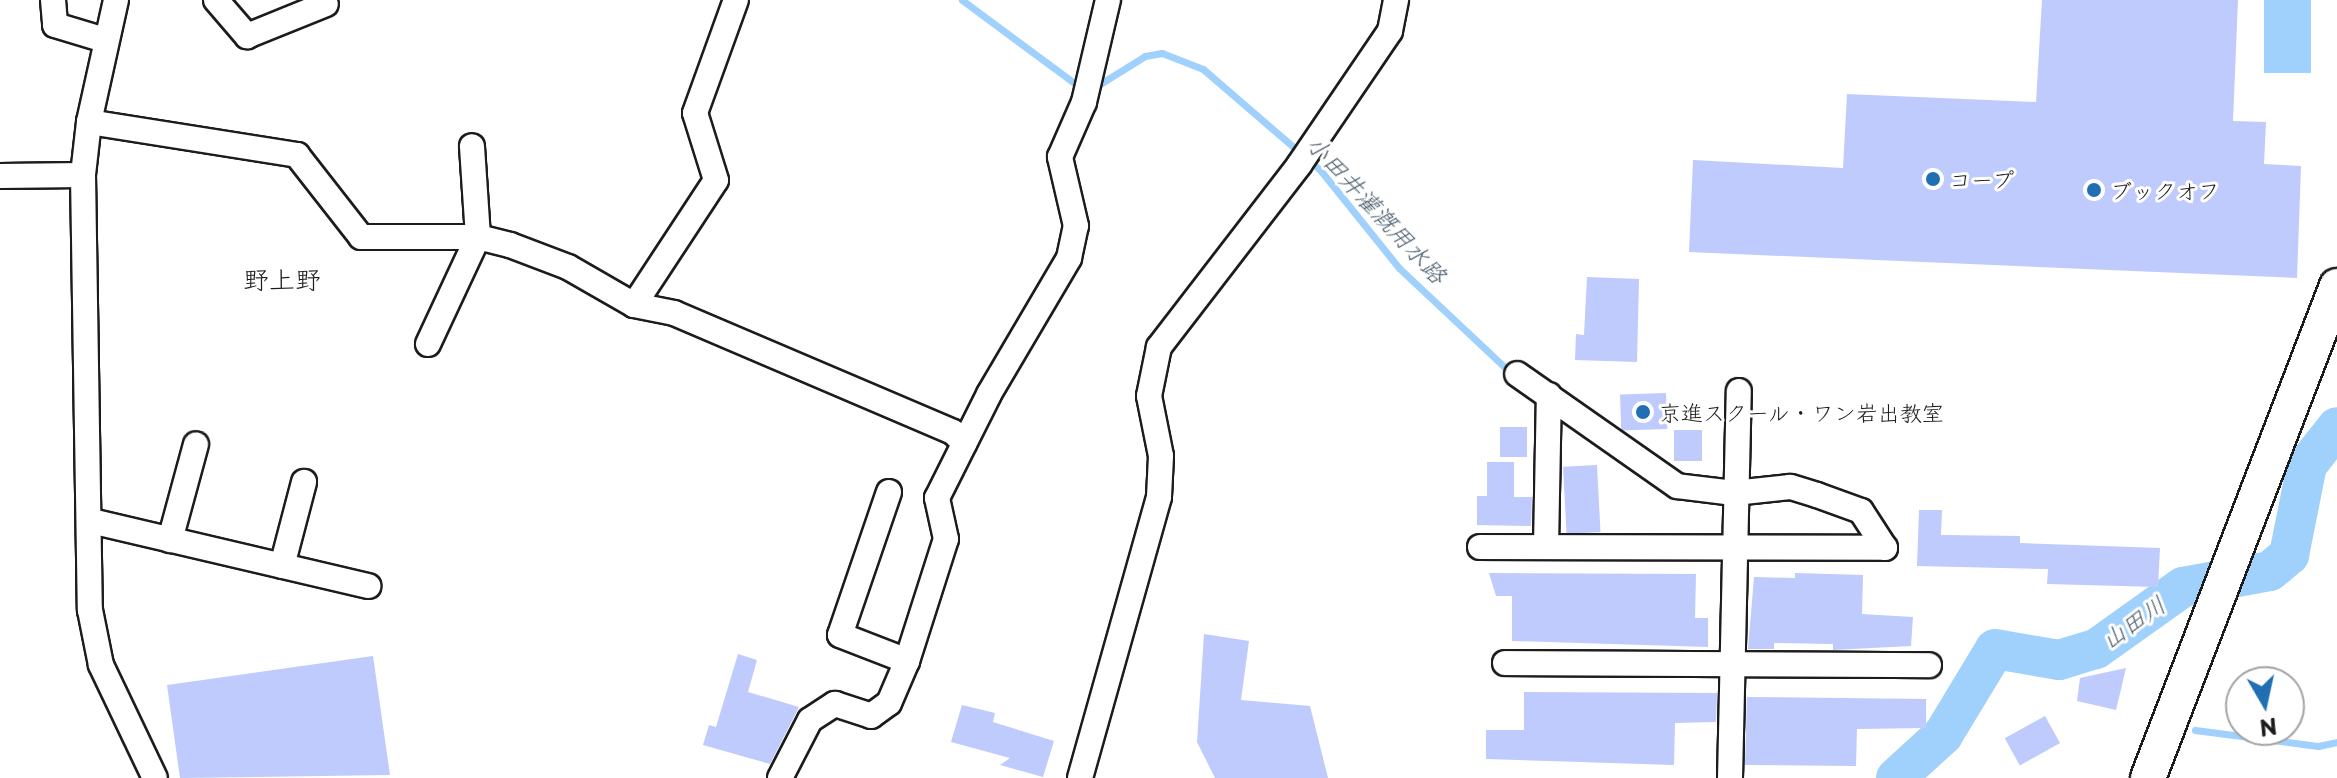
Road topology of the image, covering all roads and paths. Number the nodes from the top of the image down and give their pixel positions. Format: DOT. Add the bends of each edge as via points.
graph roads {
  1 [pos="53,0"];
  2 [pos="116,0"];
  3 [pos="216,0"];
  4 [pos="736,0"];
  5 [pos="1108,0"];
  6 [pos="1396,0"];
  7 [pos="326,4"];
  8 [pos="105,40"];
  9 [pos="89,122"];
  10 [pos="472,146"];
  11 [pos="83,175"];
  12 [pos="0,176"];
  13 [pos="478,237"];
  14 [pos="2337,286"];
  15 [pos="634,305"];
  16 [pos="428,344"];
  17 [pos="1517,374"];
  18 [pos="1739,391"];
  19 [pos="1549,395"];
  20 [pos="964,443"];
  21 [pos="196,444"];
  22 [pos="304,482"];
  23 [pos="889,492"];
  24 [pos="1734,493"];
  25 [pos="91,521"];
  26 [pos="170,540"];
  27 [pos="1546,546"];
  28 [pos="1733,546"];
  29 [pos="1480,547"];
  30 [pos="282,566"];
  31 [pos="368,586"];
  32 [pos="907,661"];
  33 [pos="1505,663"];
  34 [pos="1731,665"];
  35 [pos="1929,665"];
  36 [pos="155,778"];
  37 [pos="780,778"];
  38 [pos="1080,778"];
  39 [pos="1730,778"];
  40 [pos="2148,778"];
  1 -- 8 [label="street" via="55,25"];
  2 -- 8 [label="street"];
  3 -- 7 [label="street" via="247,36"];
  4 -- 15 [label="street" via="695,113 716,180"];
  5 -- 20 [label="street" via="1092,76 1060,157 1076,226 1069,258"];
  6 -- 38 [label="street" via="1390,31 1305,155 1159,347 1149,396 1161,456 1159,497"];
  8 -- 9 [label="street"];
  9 -- 11 [label="street"];
  9 -- 13 [label="street" via="297,155 361,237"];
  10 -- 13 [label="street"];
  11 -- 12 [label="street"];
  11 -- 25 [label="street"];
  13 -- 15 [label="street" via="568,267"];
  13 -- 16 [label="street"];
  14 -- 40 [label="street"];
  15 -- 20 [label="street" via="674,313 953,432"];
  17 -- 19 [label="street"];
  18 -- 24 [label="street"];
  19 -- 24 [label="street" via="1677,486"];
  19 -- 27 [label="street"];
  20 -- 32 [label="street" via="937,498 946,539"];
  21 -- 26 [label="street"];
  22 -- 30 [label="street"];
  23 -- 32 [label="street" via="840,635"];
  24 -- 28 [label="street"];
  24 -- 28 [label="street" via="1790,487 1861,511 1885,548"];
  25 -- 26 [label="street"];
  25 -- 36 [label="street" via="90,610 101,665"];
  26 -- 30 [label="street"];
  27 -- 28 [label="street"];
  27 -- 29 [label="street"];
  28 -- 34 [label="street"];
  30 -- 31 [label="street"];
  32 -- 37 [label="street" via="889,703 871,716 835,704 810,720"];
  33 -- 34 [label="street"];
  34 -- 35 [label="street"];
  34 -- 39 [label="street"];
}
